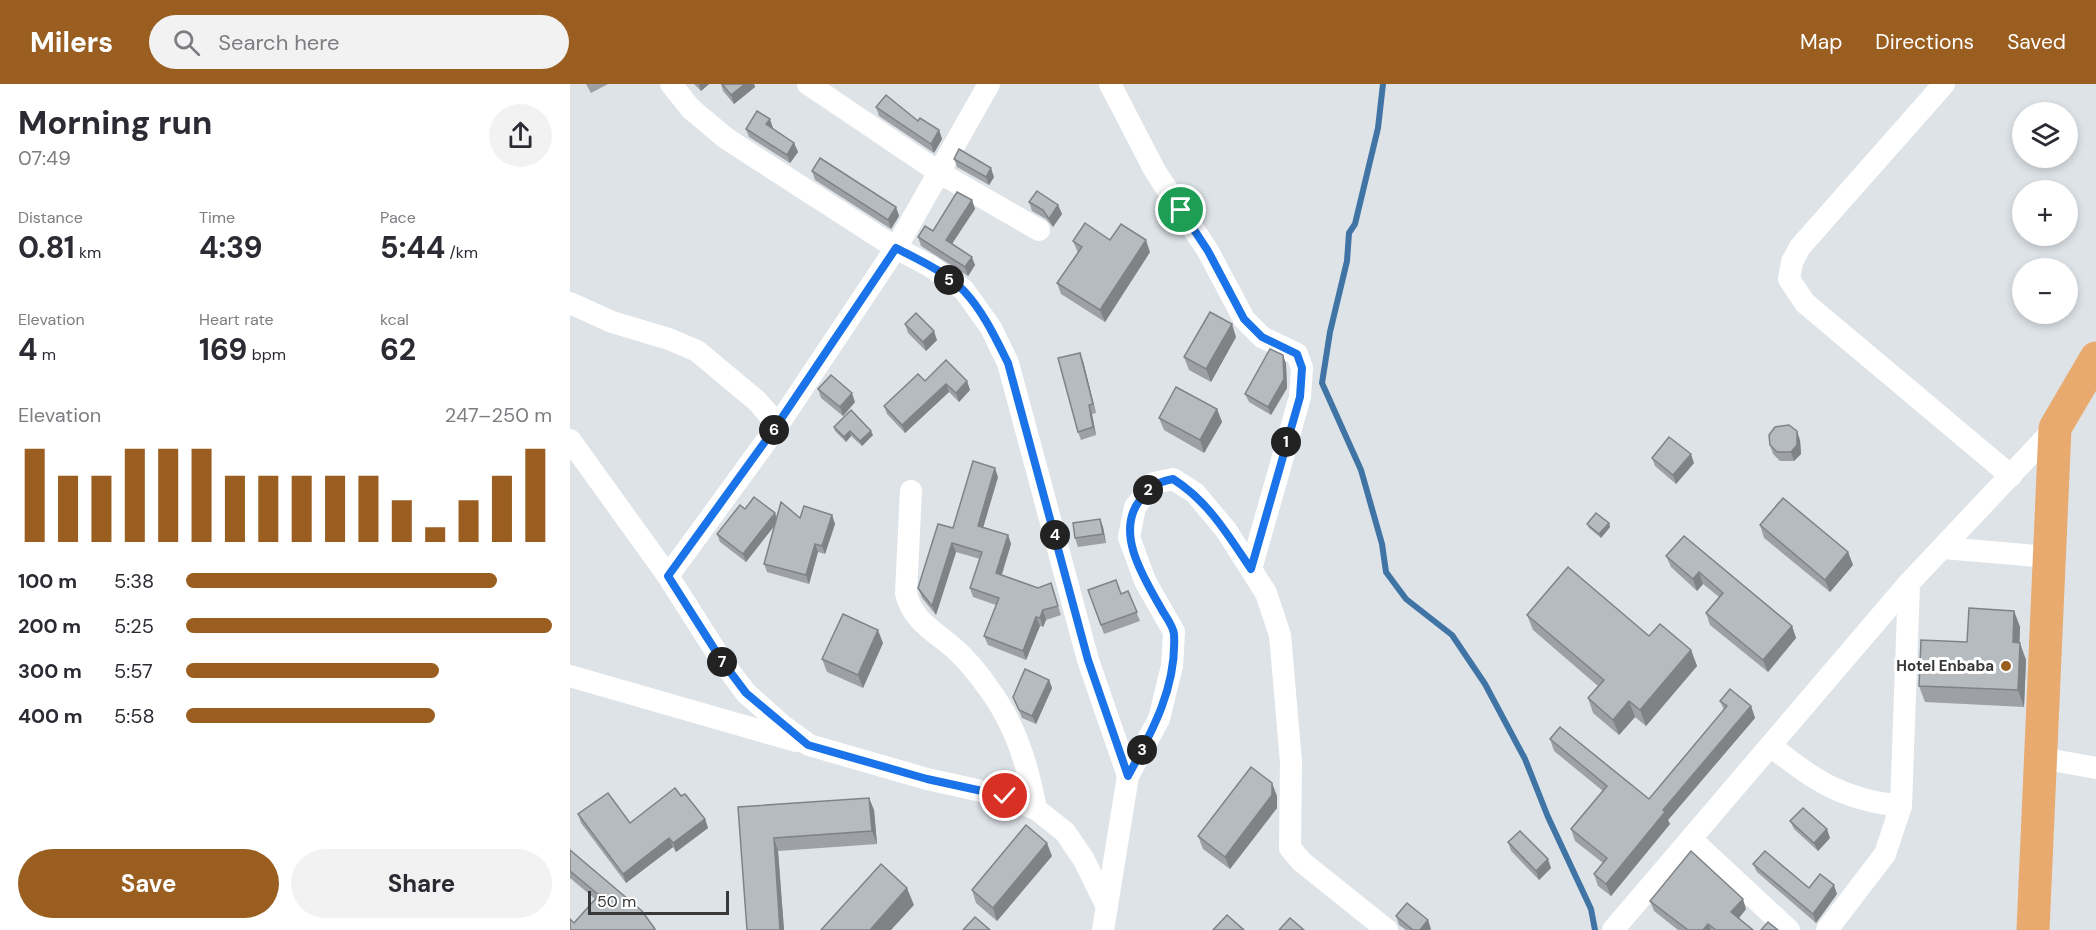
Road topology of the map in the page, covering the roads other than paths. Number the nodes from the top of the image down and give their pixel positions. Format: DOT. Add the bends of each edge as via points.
graph roads {
  1 [pos="671,84"];
  2 [pos="808,84"];
  3 [pos="989,84"];
  4 [pos="1110,84"];
  5 [pos="1944,84"];
  6 [pos="940,173"];
  7 [pos="1039,230"];
  8 [pos="896,248"];
  9 [pos="570,303"];
  10 [pos="2096,358"];
  11 [pos="777,425"];
  12 [pos="2055,428"];
  13 [pos="570,440"];
  14 [pos="2011,476"];
  15 [pos="911,491"];
  16 [pos="1944,548"];
  17 [pos="2049,557"];
  18 [pos="1251,569"];
  19 [pos="668,576"];
  20 [pos="1908,583"];
  21 [pos="570,676"];
  22 [pos="808,745"];
  23 [pos="1771,746"];
  24 [pos="2041,758"];
  25 [pos="2096,768"];
  26 [pos="1128,776"];
  27 [pos="1901,806"];
  28 [pos="1036,809"];
  29 [pos="1692,840"];
  30 [pos="1107,908"];
  31 [pos="1103,930"];
  32 [pos="1387,930"];
  33 [pos="1613,930"];
  34 [pos="1789,930"];
  35 [pos="1827,930"];
  36 [pos="2033,930"];
  1 -- 8 [label="street" via="691,109 727,138"];
  2 -- 6 [label="street"];
  3 -- 6 [label="street"];
  4 -- 18 [label="street" via="1155,171 1208,251 1244,319 1262,337 1297,354 1302,368 1300,397"];
  5 -- 14 [label="street" via="1800,247 1789,279 1805,303"];
  6 -- 7 [label="street"];
  6 -- 8 [label="street"];
  8 -- 11 [label="street"];
  8 -- 26 [label="street" via="964,290 1008,363 1088,660"];
  9 -- 11 [label="street" via="697,351 757,401"];
  10 -- 12 [label="highway"];
  11 -- 19 [label="street"];
  12 -- 14 [label="street"];
  12 -- 17 [label="highway"];
  13 -- 19 [label="street"];
  14 -- 16 [label="street"];
  15 -- 28 [label="street" via="906,593 909,606 915,616 958,652 991,691 1027,763"];
  16 -- 17 [label="street"];
  16 -- 20 [label="street"];
  17 -- 24 [label="highway"];
  18 -- 26 [label="street" via="1195,492 1173,479 1154,483 1135,507 1129,537 1145,580 1174,632 1172,666 1159,719"];
  18 -- 32 [label="street" via="1266,593 1280,635 1291,762 1290,848"];
  19 -- 22 [label="street" via="746,693"];
  20 -- 23 [label="street"];
  20 -- 27 [label="street"];
  21 -- 22 [label="street"];
  22 -- 28 [label="street" via="927,779 1005,796"];
  23 -- 27 [label="street" via="1799,769 1835,789 1868,803"];
  23 -- 29 [label="street"];
  24 -- 25 [label="street"];
  24 -- 36 [label="highway"];
  26 -- 30 [label="street"];
  27 -- 35 [label="street" via="1885,854"];
  28 -- 30 [label="street" via="1065,832 1084,860"];
  29 -- 33 [label="street"];
  29 -- 34 [label="street"];
  30 -- 31 [label="street"];
}
